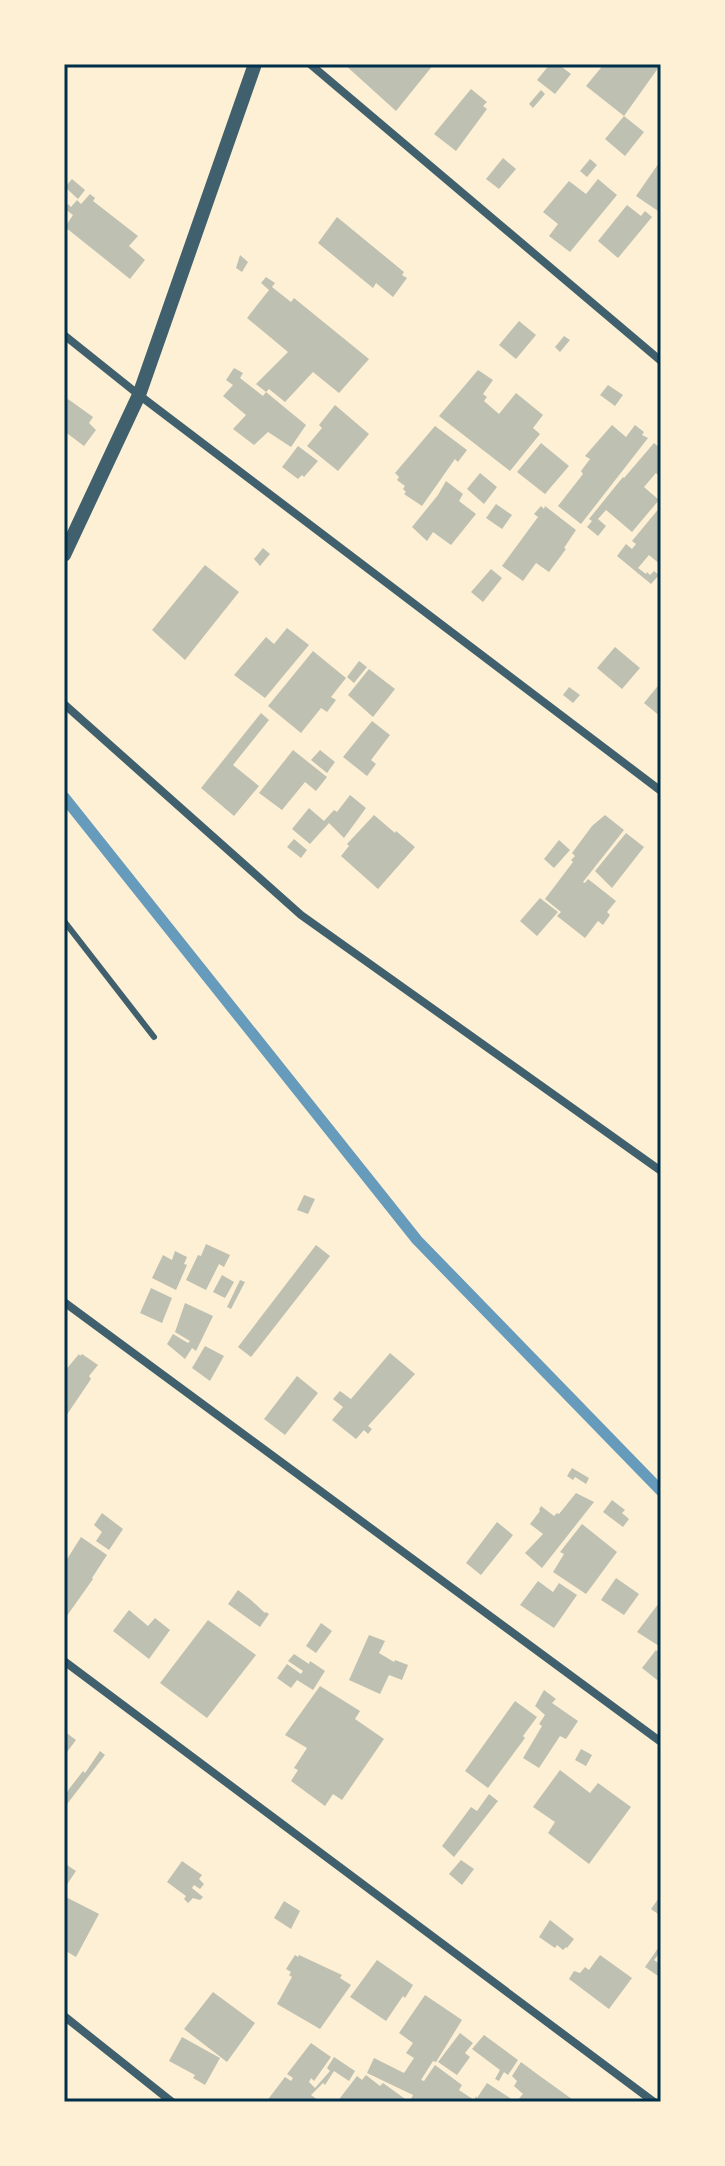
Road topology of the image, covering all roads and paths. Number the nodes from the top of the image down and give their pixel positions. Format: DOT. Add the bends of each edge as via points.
graph roads {
  1 [pos="255,64"];
  2 [pos="310,64"];
  3 [pos="64,335"];
  4 [pos="661,361"];
  5 [pos="139,395"];
  6 [pos="64,555"];
  7 [pos="64,704"];
  8 [pos="661,791"];
  9 [pos="64,921"];
  10 [pos="154,1037"];
  11 [pos="661,1171"];
  12 [pos="64,1302"];
  13 [pos="64,1661"];
  14 [pos="661,1742"];
  15 [pos="64,2016"];
  16 [pos="172,2102"];
  17 [pos="654,2102"];
  1 -- 5 [label="street"];
  2 -- 4 [label="street"];
  3 -- 5 [label="street"];
  5 -- 6 [label="street"];
  5 -- 8 [label="street"];
  7 -- 11 [label="street" via="301,915"];
  9 -- 10 [label="lane"];
  12 -- 14 [label="street"];
  13 -- 17 [label="street"];
  15 -- 16 [label="street"];
}
